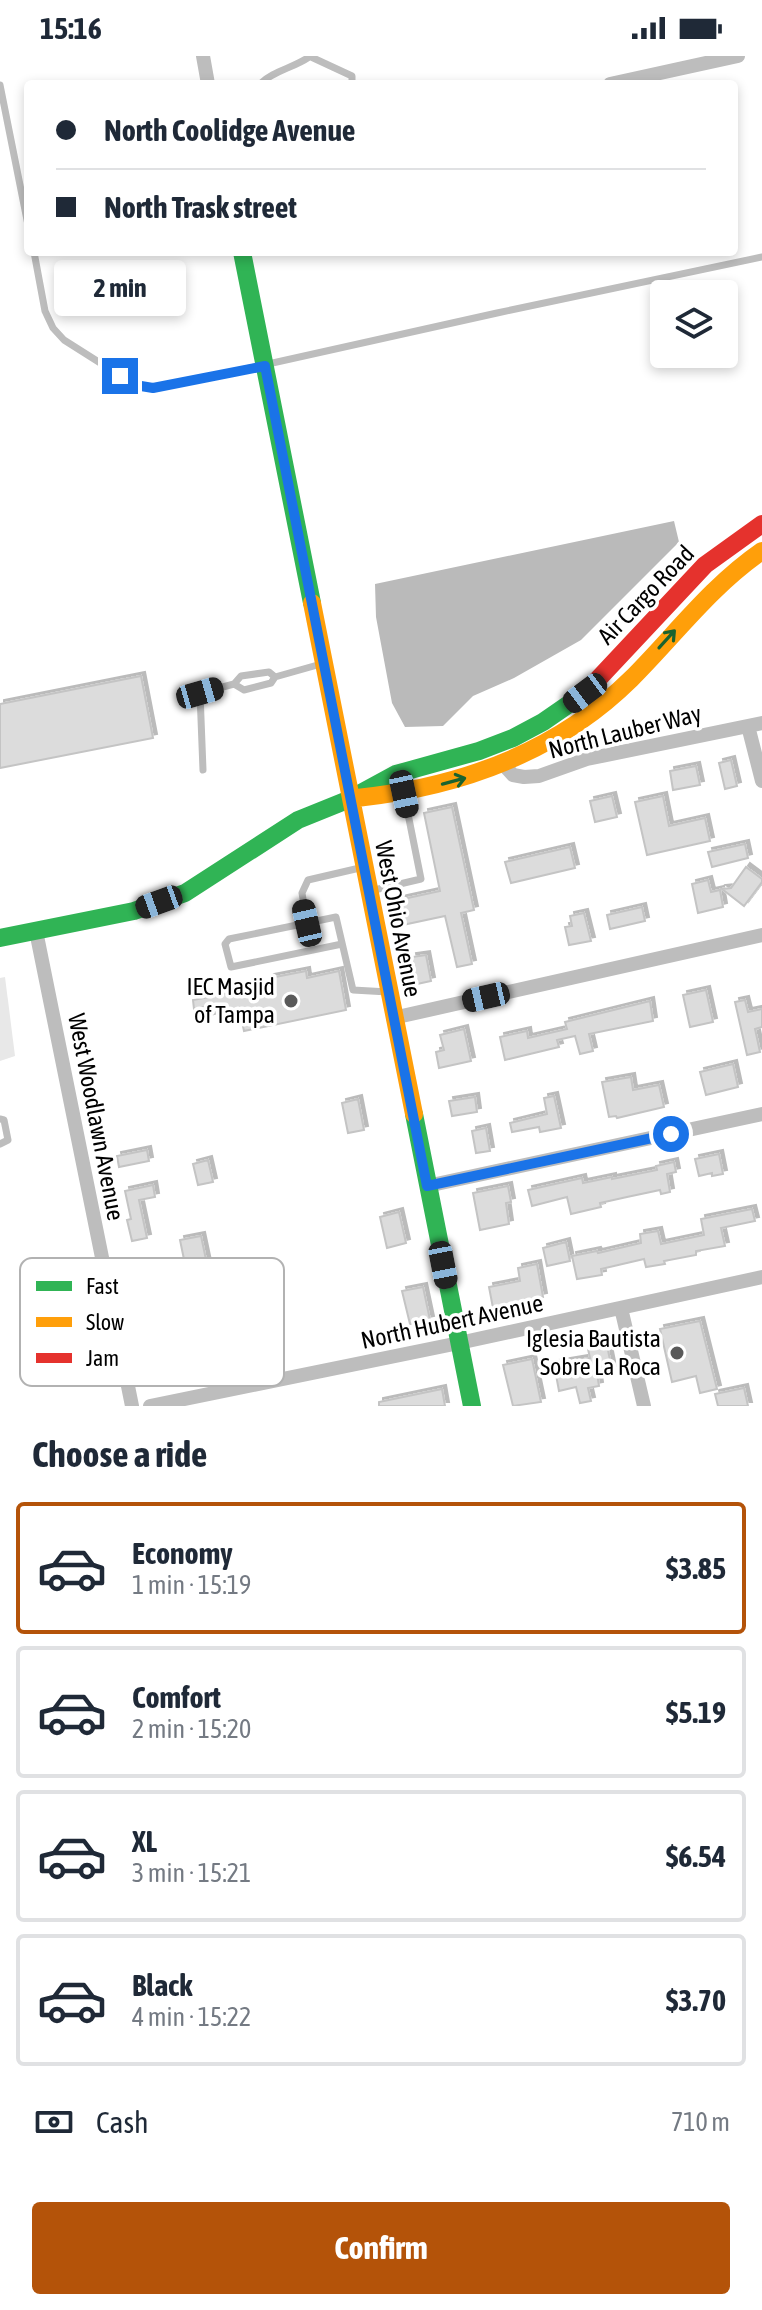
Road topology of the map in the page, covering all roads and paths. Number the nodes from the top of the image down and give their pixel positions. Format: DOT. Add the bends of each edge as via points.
graph roads {
  1 [pos="203,56"];
  2 [pos="738,56"];
  3 [pos="309,57"];
  4 [pos="207,80"];
  5 [pos="264,80"];
  6 [pos="352,80"];
  7 [pos="628,80"];
  8 [pos="0,85"];
  9 [pos="24,205"];
  10 [pos="35,256"];
  11 [pos="243,256"];
  12 [pos="762,257"];
  13 [pos="265,366"];
  14 [pos="762,524"];
  15 [pos="762,551"];
  16 [pos="323,664"];
  17 [pos="275,677"];
  18 [pos="234,684"];
  19 [pos="755,724"];
  20 [pos="503,764"];
  21 [pos="203,770"];
  22 [pos="762,781"];
  23 [pos="404,794"];
  24 [pos="350,799"];
  25 [pos="364,867"];
  26 [pos="368,891"];
  27 [pos="307,923"];
  28 [pos="36,931"];
  29 [pos="762,935"];
  30 [pos="0,938"];
  31 [pos="342,944"];
  32 [pos="388,992"];
  33 [pos="393,1018"];
  34 [pos="762,1114"];
  35 [pos="0,1119"];
  36 [pos="0,1144"];
  37 [pos="427,1186"];
  38 [pos="102,1258"];
  39 [pos="762,1277"];
  40 [pos="621,1308"];
  41 [pos="459,1343"];
  42 [pos="284,1379"];
  43 [pos="128,1386"];
  44 [pos="248,1386"];
  45 [pos="132,1406"];
  46 [pos="150,1406"];
  47 [pos="472,1406"];
  48 [pos="644,1406"];
  1 -- 4 [label="street"];
  2 -- 7 [label="street"];
  3 -- 5 [label="lane"];
  3 -- 6 [label="lane"];
  8 -- 9 [label="lane"];
  10 -- 13 [label="lane" via="53,328 135,385 153,388"];
  11 -- 13 [label="street, West Ohio Avenue"];
  12 -- 13 [label="lane"];
  13 -- 16 [label="street, West Ohio Avenue"];
  14 -- 24 [label="street, Air Cargo Road" via="705,565 566,707 513,738 396,774"];
  20 -- 15 [label="street, Air Cargo Road, one-way" via="590,716 716,587"];
  16 -- 17 [label="lane"];
  16 -- 24 [label="street, West Ohio Avenue"];
  17 -- 18 [label="lane" via="269,672 241,676"];
  17 -- 18 [label="lane" via="244,690"];
  18 -- 21 [label="lane" via="200,693"];
  19 -- 20 [label="street, North Lauber Way" via="587,759 539,776 513,775"];
  19 -- 22 [label="street"];
  23 -- 20 [label="street, Air Cargo Road, one-way"];
  23 -- 24 [label="street, Air Cargo Road"];
  23 -- 26 [label="lane" via="421,879"];
  24 -- 25 [label="street, West Ohio Avenue"];
  24 -- 28 [label="street, Air Cargo Road" via="298,820 185,893 134,911"];
  25 -- 26 [label="street, West Ohio Avenue"];
  25 -- 27 [label="lane" via="308,880 302,893"];
  26 -- 32 [label="street, West Ohio Avenue"];
  27 -- 31 [label="lane" via="336,917"];
  27 -- 31 [label="lane" via="227,940 231,967"];
  28 -- 30 [label="street, Air Cargo Road"];
  28 -- 38 [label="street, West Woodlawn Avenue"];
  29 -- 33 [label="street"];
  31 -- 32 [label="lane" via="353,990"];
  32 -- 33 [label="street, West Ohio Avenue"];
  33 -- 37 [label="street, West Ohio Avenue"];
  34 -- 37 [label="street"];
  35 -- 36 [label="lane" via="8,1140"];
  37 -- 41 [label="street, West Ohio Avenue"];
  39 -- 40 [label="street, North Hubert Avenue"];
  40 -- 41 [label="street, North Hubert Avenue"];
  40 -- 48 [label="street"];
  41 -- 42 [label="street, North Hubert Avenue"];
  41 -- 47 [label="street, West Ohio Avenue"];
  43 -- 45 [label="street, West Woodlawn Avenue"];
  44 -- 46 [label="street, North Hubert Avenue"];
}
